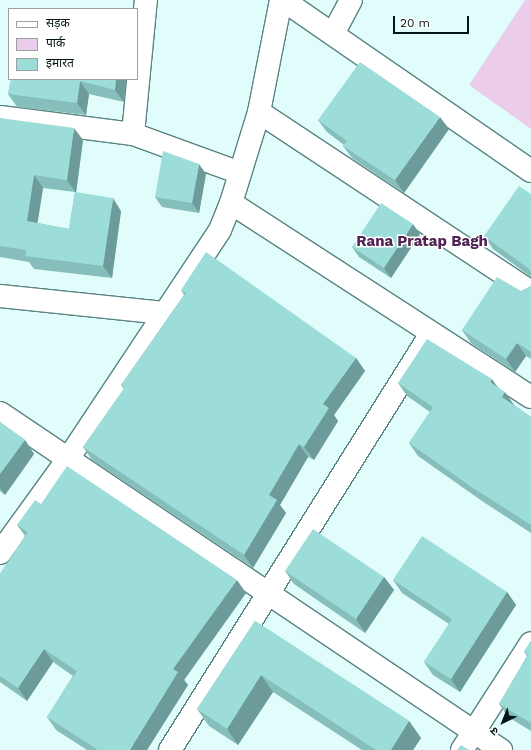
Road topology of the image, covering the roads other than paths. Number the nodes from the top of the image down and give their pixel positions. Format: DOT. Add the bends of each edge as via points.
graph roads {
  1 [pos="146,0"];
  2 [pos="282,0"];
  3 [pos="351,0"];
  4 [pos="333,34"];
  5 [pos="260,112"];
  6 [pos="0,117"];
  7 [pos="133,134"];
  8 [pos="531,170"];
  9 [pos="240,173"];
  10 [pos="231,203"];
  11 [pos="531,292"];
  12 [pos="0,296"];
  13 [pos="165,313"];
  14 [pos="432,333"];
  15 [pos="531,397"];
  16 [pos="0,413"];
  17 [pos="68,459"];
  18 [pos="0,553"];
  19 [pos="268,592"];
  20 [pos="531,643"];
  21 [pos="475,732"];
  22 [pos="170,750"];
  23 [pos="462,750"];
  24 [pos="501,750"];
  1 -- 7 [label="street"];
  2 -- 4 [label="street"];
  2 -- 5 [label="street"];
  3 -- 4 [label="street"];
  4 -- 8 [label="street"];
  5 -- 9 [label="street"];
  5 -- 11 [label="street"];
  6 -- 7 [label="street"];
  7 -- 9 [label="street"];
  9 -- 10 [label="street"];
  10 -- 13 [label="street" via="220,230"];
  10 -- 14 [label="street"];
  12 -- 13 [label="street"];
  13 -- 17 [label="street"];
  14 -- 15 [label="street"];
  14 -- 19 [label="street"];
  16 -- 17 [label="street"];
  17 -- 18 [label="street"];
  17 -- 19 [label="street"];
  19 -- 21 [label="street"];
  19 -- 22 [label="street"];
  20 -- 21 [label="street"];
  21 -- 23 [label="street"];
  21 -- 24 [label="street"];
}
